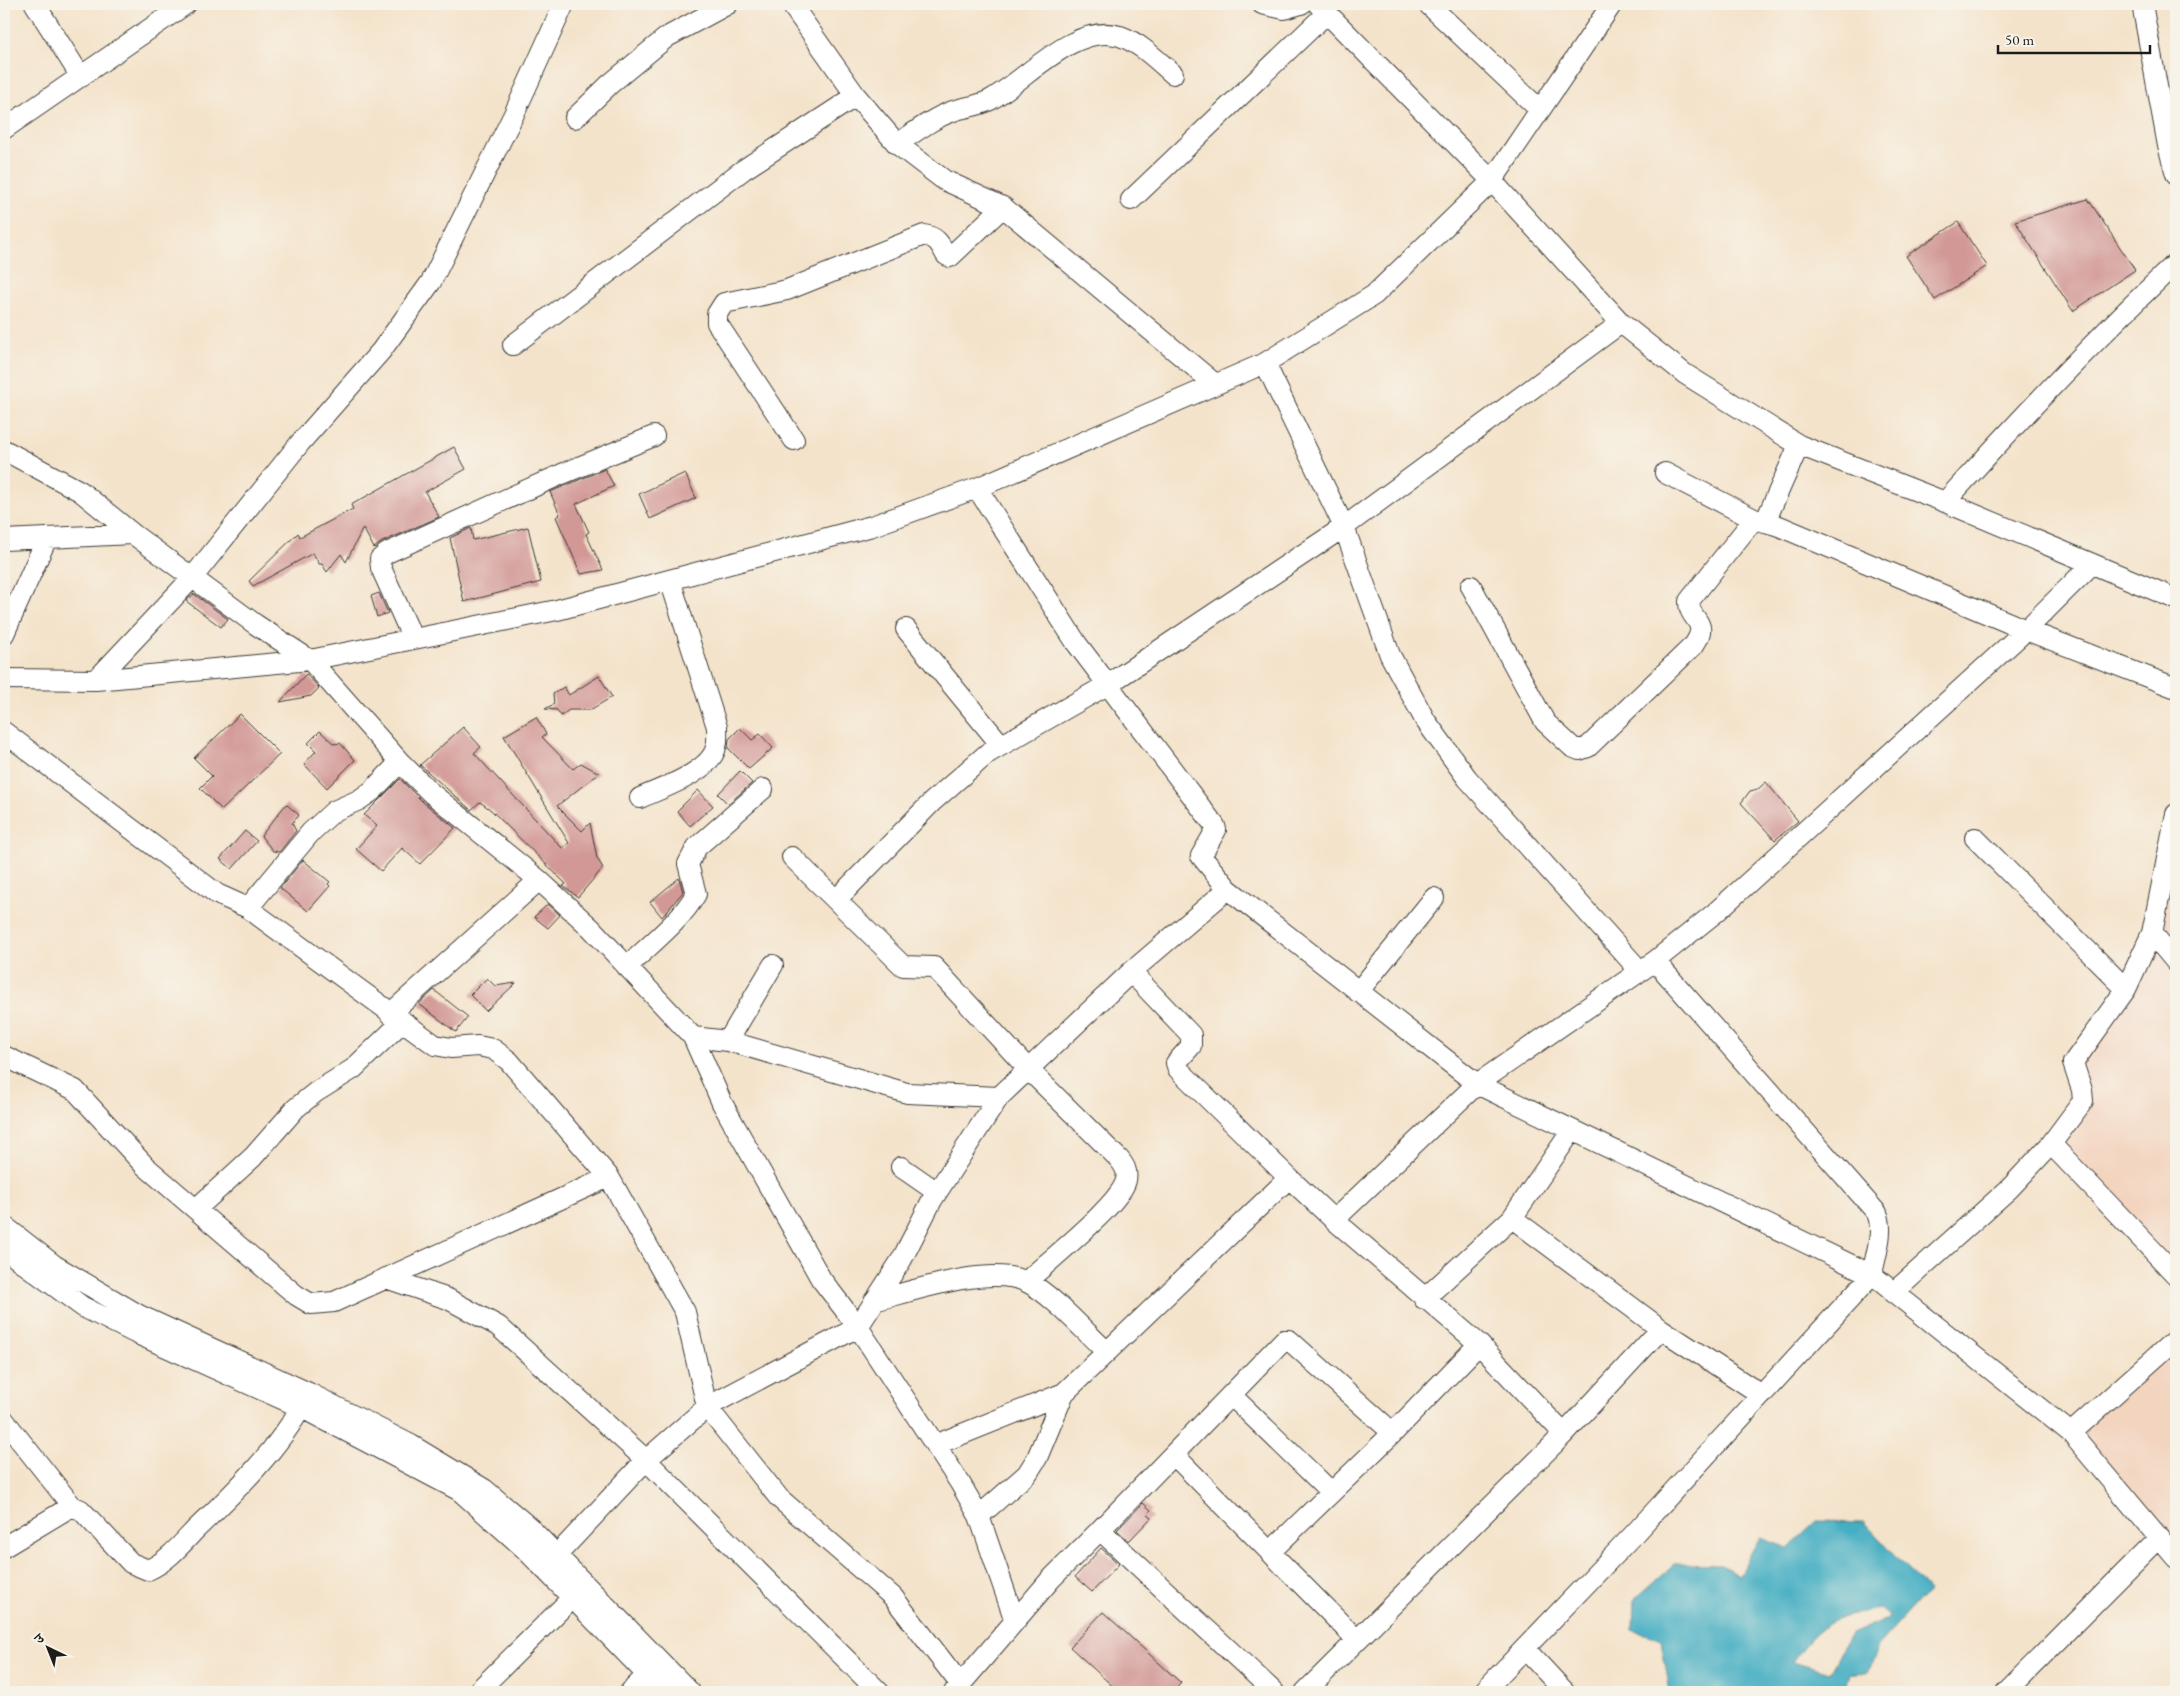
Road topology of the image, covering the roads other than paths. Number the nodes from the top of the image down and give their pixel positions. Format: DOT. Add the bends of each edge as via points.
graph roads {
  1 [pos="35,4"];
  2 [pos="186,4"];
  3 [pos="564,4"];
  4 [pos="728,4"];
  5 [pos="792,4"];
  6 [pos="1262,4"];
  7 [pos="1301,4"];
  8 [pos="1428,4"];
  9 [pos="1612,4"];
  10 [pos="2142,4"];
  11 [pos="1323,8"];
  12 [pos="1173,74"];
  13 [pos="82,77"];
  14 [pos="856,96"];
  15 [pos="1539,108"];
  16 [pos="575,118"];
  17 [pos="4,129"];
  18 [pos="897,144"];
  19 [pos="2176,174"];
  20 [pos="1492,181"];
  21 [pos="1131,200"];
  22 [pos="1003,207"];
  23 [pos="2176,263"];
  24 [pos="1621,322"];
  25 [pos="513,345"];
  26 [pos="1265,362"];
  27 [pos="1214,384"];
  28 [pos="654,436"];
  29 [pos="794,440"];
  30 [pos="1798,445"];
  31 [pos="4,450"];
  32 [pos="1665,474"];
  33 [pos="977,488"];
  34 [pos="1945,502"];
  35 [pos="1759,521"];
  36 [pos="1344,527"];
  37 [pos="133,534"];
  38 [pos="47,538"];
  39 [pos="4,540"];
  40 [pos="2092,564"];
  41 [pos="194,577"];
  42 [pos="670,580"];
  43 [pos="1471,586"];
  44 [pos="2176,599"];
  45 [pos="906,629"];
  46 [pos="2026,630"];
  47 [pos="4,634"];
  48 [pos="413,639"];
  49 [pos="310,660"];
  50 [pos="4,679"];
  51 [pos="96,680"];
  52 [pos="1107,685"];
  53 [pos="2176,688"];
  54 [pos="4,732"];
  55 [pos="1001,746"];
  56 [pos="400,762"];
  57 [pos="763,789"];
  58 [pos="640,798"];
  59 [pos="2176,814"];
  60 [pos="1975,838"];
  61 [pos="792,857"];
  62 [pos="539,880"];
  63 [pos="1228,889"];
  64 [pos="1434,898"];
  65 [pos="836,900"];
  66 [pos="248,908"];
  67 [pos="2152,933"];
  68 [pos="2176,962"];
  69 [pos="773,965"];
  70 [pos="627,966"];
  71 [pos="1647,966"];
  72 [pos="1131,972"];
  73 [pos="2126,989"];
  74 [pos="1358,992"];
  75 [pos="396,1018"];
  76 [pos="693,1037"];
  77 [pos="728,1041"];
  78 [pos="4,1056"];
  79 [pos="1029,1070"];
  80 [pos="1477,1084"];
  81 [pos="1000,1098"];
  82 [pos="1571,1132"];
  83 [pos="2051,1144"];
  84 [pos="901,1167"];
  85 [pos="609,1177"];
  86 [pos="1289,1178"];
  87 [pos="937,1192"];
  88 [pos="196,1209"];
  89 [pos="1512,1218"];
  90 [pos="1334,1220"];
  91 [pos="4,1226"];
  92 [pos="4,1249"];
  93 [pos="1872,1275"];
  94 [pos="2176,1275"];
  95 [pos="386,1278"];
  96 [pos="1026,1282"];
  97 [pos="1893,1293"];
  98 [pos="1424,1299"];
  99 [pos="874,1301"];
  100 [pos="858,1327"];
  101 [pos="1661,1329"];
  102 [pos="2176,1339"];
  103 [pos="1479,1344"];
  104 [pos="1107,1352"];
  105 [pos="1064,1394"];
  106 [pos="1231,1395"];
  107 [pos="1762,1395"];
  108 [pos="306,1400"];
  109 [pos="707,1407"];
  110 [pos="4,1420"];
  111 [pos="1393,1433"];
  112 [pos="1564,1434"];
  113 [pos="2071,1434"];
  114 [pos="935,1445"];
  115 [pos="1174,1455"];
  116 [pos="646,1460"];
  117 [pos="1331,1492"];
  118 [pos="72,1506"];
  119 [pos="979,1516"];
  120 [pos="1100,1530"];
  121 [pos="2160,1537"];
  122 [pos="4,1547"];
  123 [pos="1270,1552"];
  124 [pos="2176,1558"];
  125 [pos="551,1562"];
  126 [pos="579,1591"];
  127 [pos="1016,1621"];
  128 [pos="1357,1640"];
  129 [pos="1525,1649"];
  130 [pos="647,1675"];
  131 [pos="958,1689"];
  132 [pos="485,1690"];
  133 [pos="630,1692"];
  134 [pos="664,1692"];
  135 [pos="690,1692"];
  136 [pos="879,1692"];
  137 [pos="1274,1692"];
  138 [pos="1305,1692"];
  139 [pos="1483,1692"];
  140 [pos="1565,1692"];
  141 [pos="2006,1692"];
  1 -- 13 [label="street"];
  2 -- 13 [label="street"];
  3 -- 41 [label="street" via="431,282 381,351 300,443"];
  4 -- 16 [label="street" via="667,37"];
  5 -- 14 [label="street"];
  6 -- 7 [label="street" via="1284,9"];
  8 -- 15 [label="street"];
  9 -- 15 [label="street"];
  10 -- 19 [label="street"];
  11 -- 20 [label="street"];
  11 -- 21 [label="street"];
  12 -- 18 [label="street" via="1139,46 1119,36 1094,36 1067,44 988,101 952,111"];
  13 -- 17 [label="street"];
  14 -- 18 [label="street"];
  14 -- 25 [label="street" via="743,170"];
  15 -- 20 [label="street"];
  18 -- 22 [label="street" via="944,180"];
  20 -- 24 [label="street"];
  20 -- 26 [label="street" via="1374,295"];
  22 -- 27 [label="street"];
  22 -- 29 [label="street" via="950,257 932,236 924,235 787,290 724,303 717,314 717,323"];
  23 -- 34 [label="street" via="2095,342"];
  24 -- 30 [label="street" via="1685,374"];
  24 -- 36 [label="street"];
  26 -- 27 [label="street"];
  26 -- 36 [label="street"];
  27 -- 33 [label="street"];
  28 -- 48 [label="street" via="387,553 380,559 381,568"];
  30 -- 34 [label="street"];
  30 -- 35 [label="street"];
  31 -- 37 [label="street" via="80,491"];
  32 -- 35 [label="street"];
  33 -- 42 [label="street" via="872,526"];
  33 -- 52 [label="street"];
  34 -- 40 [label="street"];
  35 -- 43 [label="street" via="1689,601 1701,626 1701,635 1694,645 1588,747 1579,750 1545,722"];
  35 -- 46 [label="street" via="1788,530"];
  36 -- 52 [label="street"];
  36 -- 71 [label="street" via="1390,655 1425,720 1467,778"];
  37 -- 38 [label="street"];
  37 -- 41 [label="street"];
  38 -- 39 [label="street"];
  38 -- 47 [label="street"];
  40 -- 44 [label="street"];
  40 -- 46 [label="street"];
  41 -- 49 [label="street" via="255,624"];
  41 -- 51 [label="street"];
  42 -- 48 [label="street" via="557,610"];
  42 -- 58 [label="street" via="717,727 716,748 698,771"];
  45 -- 55 [label="street"];
  46 -- 53 [label="street"];
  46 -- 71 [label="street" via="1714,912"];
  48 -- 49 [label="street"];
  49 -- 51 [label="street"];
  49 -- 56 [label="street"];
  50 -- 51 [label="street"];
  52 -- 55 [label="street"];
  52 -- 63 [label="street" via="1215,826 1216,830 1201,856"];
  54 -- 66 [label="street" via="217,894"];
  55 -- 65 [label="street" via="988,753 932,802"];
  56 -- 62 [label="street" via="431,794"];
  56 -- 66 [label="street" via="372,791 334,811 311,832"];
  57 -- 70 [label="street" via="696,847 688,864 696,894 693,900"];
  59 -- 67 [label="street"];
  60 -- 73 [label="street"];
  61 -- 65 [label="street"];
  62 -- 70 [label="street"];
  62 -- 75 [label="street"];
  63 -- 72 [label="street"];
  63 -- 74 [label="street"];
  64 -- 74 [label="street"];
  65 -- 79 [label="street" via="903,966 934,966"];
  66 -- 75 [label="street"];
  67 -- 68 [label="street"];
  67 -- 73 [label="street"];
  69 -- 77 [label="street"];
  70 -- 76 [label="street"];
  71 -- 80 [label="street"];
  71 -- 93 [label="street" via="1877,1212 1879,1235"];
  72 -- 79 [label="street"];
  72 -- 86 [label="street" via="1191,1035 1191,1046 1176,1062 1178,1069"];
  73 -- 83 [label="street" via="2073,1063 2082,1090 2082,1101"];
  74 -- 80 [label="street"];
  75 -- 85 [label="street" via="435,1045 494,1049 509,1061"];
  75 -- 88 [label="street" via="353,1069 296,1108 253,1157"];
  76 -- 77 [label="street"];
  76 -- 100 [label="street" via="722,1103 821,1279"];
  77 -- 81 [label="street" via="907,1093"];
  78 -- 88 [label="street" via="75,1090 145,1166"];
  79 -- 81 [label="street"];
  79 -- 96 [label="street" via="1127,1170 1126,1180 1113,1201"];
  80 -- 82 [label="street"];
  80 -- 90 [label="street"];
  81 -- 87 [label="street"];
  82 -- 89 [label="street"];
  82 -- 93 [label="street"];
  83 -- 94 [label="street"];
  83 -- 97 [label="street" via="2010,1188"];
  84 -- 87 [label="street"];
  85 -- 95 [label="street"];
  85 -- 109 [label="street" via="684,1312"];
  86 -- 90 [label="street"];
  86 -- 104 [label="street"];
  87 -- 99 [label="street" via="902,1259"];
  88 -- 95 [label="street" via="296,1296 311,1304 334,1302"];
  89 -- 98 [label="street"];
  89 -- 101 [label="street"];
  90 -- 98 [label="street"];
  91 -- 108 [label="street" via="54,1265 139,1315"];
  92 -- 108 [label="street" via="83,1307 135,1333"];
  93 -- 97 [label="street"];
  93 -- 107 [label="street"];
  95 -- 116 [label="street" via="448,1298 498,1326"];
  96 -- 99 [label="street" via="990,1275 954,1280"];
  96 -- 104 [label="street" via="1056,1304"];
  97 -- 113 [label="street"];
  98 -- 103 [label="street"];
  99 -- 100 [label="street"];
  100 -- 109 [label="street"];
  100 -- 114 [label="street"];
  101 -- 107 [label="street"];
  101 -- 112 [label="street"];
  102 -- 113 [label="street"];
  103 -- 111 [label="street"];
  103 -- 112 [label="street"];
  104 -- 105 [label="street"];
  105 -- 114 [label="street"];
  105 -- 119 [label="street" via="1037,1458 1026,1474"];
  106 -- 111 [label="street" via="1280,1343 1289,1340"];
  106 -- 115 [label="street"];
  106 -- 117 [label="street"];
  107 -- 129 [label="street"];
  108 -- 118 [label="street" via="280,1440 160,1565 148,1570 131,1563 82,1510"];
  108 -- 125 [label="street" via="411,1444 484,1489 530,1528"];
  109 -- 116 [label="street"];
  109 -- 131 [label="street" via="779,1498 893,1597"];
  110 -- 118 [label="street"];
  111 -- 117 [label="street"];
  112 -- 128 [label="street"];
  113 -- 121 [label="street"];
  114 -- 119 [label="street"];
  115 -- 120 [label="street"];
  115 -- 123 [label="street"];
  116 -- 125 [label="street"];
  116 -- 136 [label="street"];
  117 -- 123 [label="street"];
  118 -- 122 [label="street"];
  119 -- 127 [label="street"];
  120 -- 127 [label="street" via="1050,1580"];
  120 -- 137 [label="street"];
  121 -- 124 [label="street"];
  121 -- 141 [label="street"];
  123 -- 128 [label="street"];
  125 -- 126 [label="street"];
  126 -- 130 [label="street"];
  126 -- 132 [label="street"];
  126 -- 135 [label="street"];
  127 -- 131 [label="street"];
  128 -- 138 [label="street"];
  129 -- 139 [label="street"];
  129 -- 140 [label="street"];
  130 -- 133 [label="street"];
  130 -- 134 [label="street"];
}
